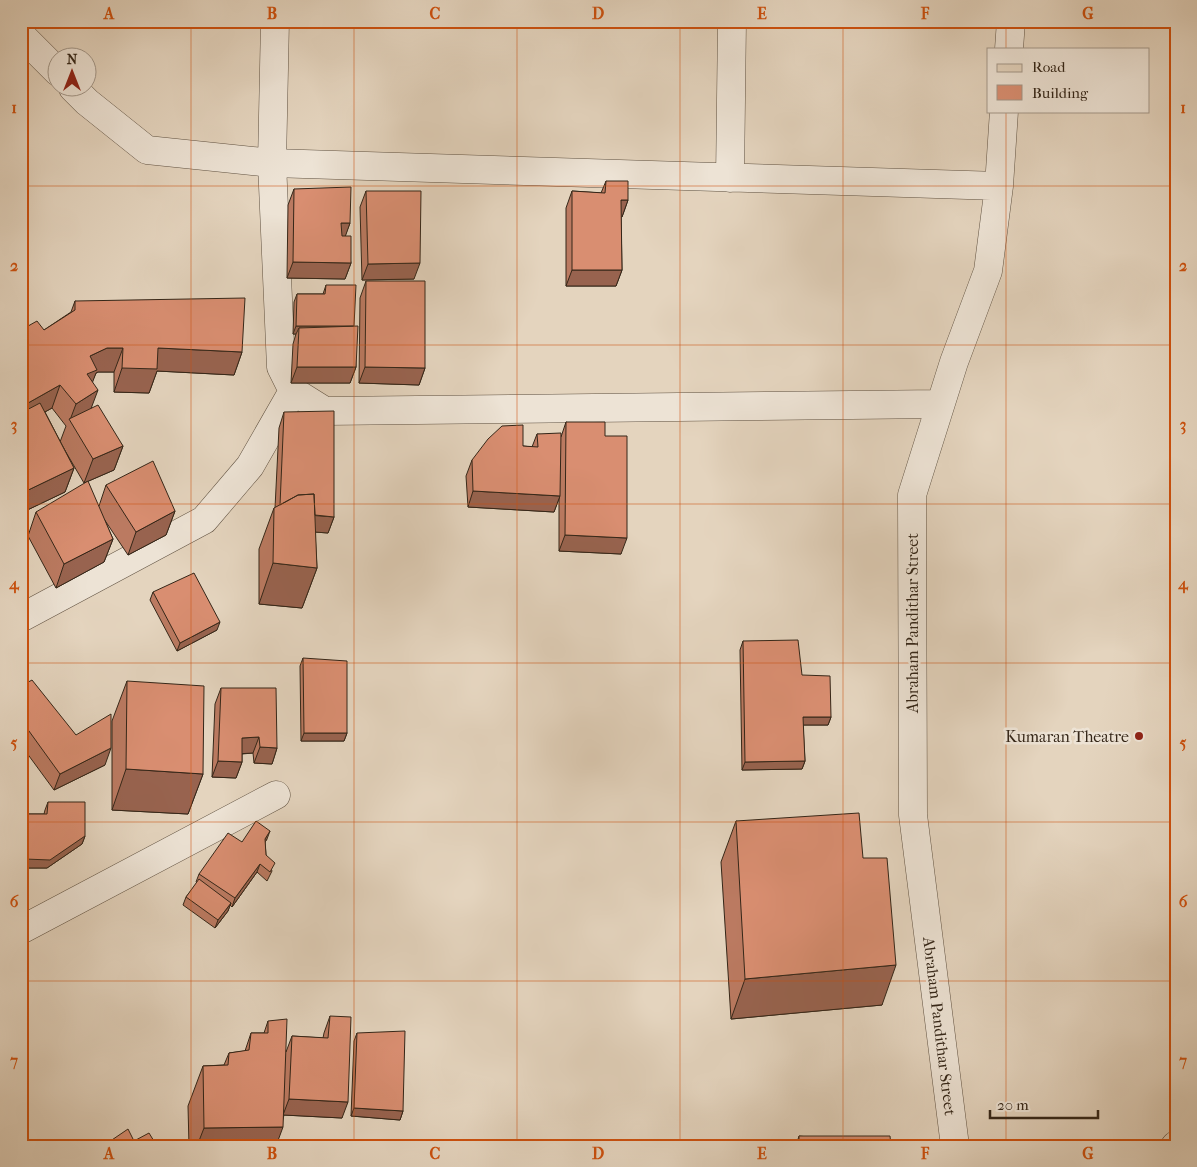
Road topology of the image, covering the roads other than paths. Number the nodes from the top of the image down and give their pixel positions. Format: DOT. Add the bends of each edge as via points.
graph roads {
  1 [pos="275,21"];
  2 [pos="732,21"];
  3 [pos="1011,21"];
  4 [pos="21,35"];
  5 [pos="1009,48"];
  6 [pos="48,62"];
  7 [pos="83,98"];
  8 [pos="1004,112"];
  9 [pos="272,163"];
  10 [pos="730,178"];
  11 [pos="999,186"];
  12 [pos="293,391"];
  13 [pos="940,404"];
  14 [pos="21,618"];
  15 [pos="276,795"];
  16 [pos="21,930"];
  17 [pos="955,1146"];
  1 -- 9 [label="street"];
  2 -- 10 [label="street"];
  3 -- 5 [label="street"];
  4 -- 6 [label="street"];
  7 -- 9 [label="street" via="147,150"];
  8 -- 11 [label="street, Abraham Pandithar Street"];
  9 -- 10 [label="street"];
  9 -- 12 [label="street" via="281,368"];
  10 -- 11 [label="street"];
  11 -- 13 [label="street, Abraham Pandithar Street" via="988,271"];
  12 -- 13 [label="street" via="325,411"];
  12 -- 14 [label="street" via="250,466 204,520"];
  13 -- 17 [label="street, Abraham Pandithar Street" via="912,495 914,816"];
  15 -- 16 [label="street"];
}
